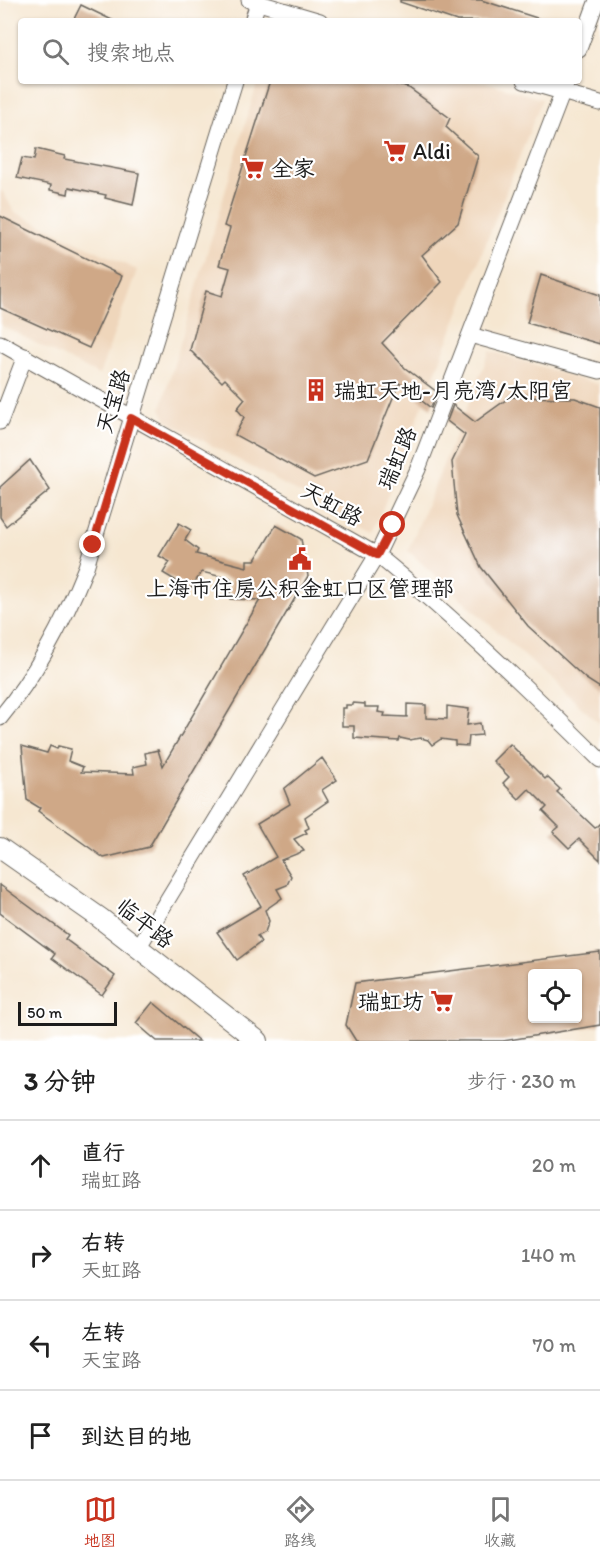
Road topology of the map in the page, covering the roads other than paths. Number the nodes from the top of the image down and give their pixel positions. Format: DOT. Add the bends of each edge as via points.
graph roads {
  1 [pos="597,0"];
  2 [pos="255,1"];
  3 [pos="252,18"];
  4 [pos="310,18"];
  5 [pos="582,41"];
  6 [pos="234,84"];
  7 [pos="544,84"];
  8 [pos="565,87"];
  9 [pos="600,103"];
  10 [pos="470,335"];
  11 [pos="0,343"];
  12 [pos="25,357"];
  13 [pos="600,372"];
  14 [pos="131,418"];
  15 [pos="0,422"];
  16 [pos="377,555"];
  17 [pos="0,718"];
  18 [pos="600,760"];
  19 [pos="0,848"];
  20 [pos="138,948"];
  21 [pos="258,1041"];
  1 -- 5 [label="street"];
  2 -- 3 [label="street"];
  2 -- 4 [label="street"];
  6 -- 14 [label="street, 天宝路"];
  7 -- 8 [label="street"];
  8 -- 9 [label="street"];
  8 -- 10 [label="street, 瑞虹路"];
  10 -- 13 [label="street"];
  10 -- 16 [label="street, 瑞虹路" via="418,469"];
  11 -- 12 [label="street, 天虹路"];
  12 -- 14 [label="street, 天虹路"];
  12 -- 15 [label="street"];
  14 -- 16 [label="street, 天虹路"];
  14 -- 17 [label="street, 天宝路" via="69,610 39,664"];
  16 -- 18 [label="street, 天虹路" via="486,649"];
  16 -- 20 [label="street, 瑞虹路"];
  19 -- 20 [label="main road, 临平路"];
  20 -- 21 [label="main road, 临平路"];
}
